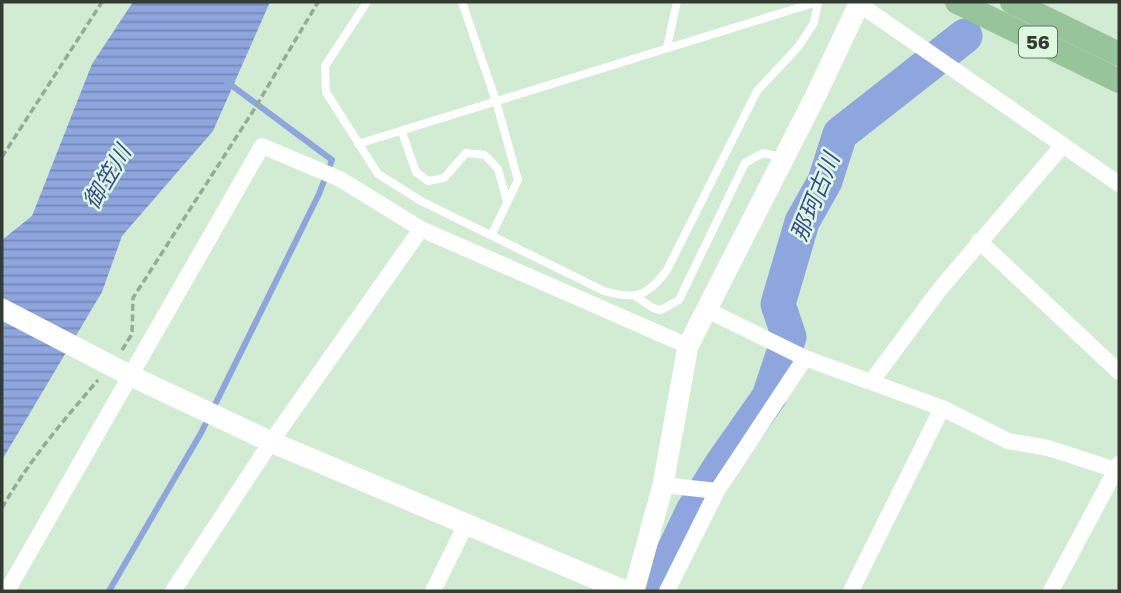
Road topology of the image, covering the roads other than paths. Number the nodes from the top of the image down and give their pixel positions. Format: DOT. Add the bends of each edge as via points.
graph roads {
  1 [pos="367,2"];
  2 [pos="462,2"];
  3 [pos="677,2"];
  4 [pos="818,2"];
  5 [pos="957,2"];
  6 [pos="1012,2"];
  7 [pos="859,3"];
  8 [pos="667,47"];
  9 [pos="1119,54"];
  10 [pos="1119,81"];
  11 [pos="496,101"];
  12 [pos="402,132"];
  13 [pos="358,144"];
  14 [pos="1063,145"];
  15 [pos="784,158"];
  16 [pos="1119,184"];
  17 [pos="507,201"];
  18 [pos="421,229"];
  19 [pos="492,234"];
  20 [pos="979,241"];
  21 [pos="635,296"];
  22 [pos="2,309"];
  23 [pos="706,310"];
  24 [pos="688,346"];
  25 [pos="805,358"];
  26 [pos="114,367"];
  27 [pos="1119,372"];
  28 [pos="871,382"];
  29 [pos="942,408"];
  30 [pos="271,442"];
  31 [pos="1118,468"];
  32 [pos="663,485"];
  33 [pos="718,491"];
  34 [pos="466,524"];
  35 [pos="7,591"];
  36 [pos="173,591"];
  37 [pos="433,591"];
  38 [pos="625,591"];
  39 [pos="634,591"];
  40 [pos="667,591"];
  41 [pos="851,591"];
  42 [pos="1051,591"];
  1 -- 13 [label="lane" via="325,66 326,92"];
  2 -- 11 [label="lane"];
  3 -- 8 [label="lane"];
  4 -- 8 [label="lane"];
  4 -- 21 [label="lane" via="814,23 798,47 757,91 667,270 656,285"];
  5 -- 10 [label="main road, 56"];
  6 -- 9 [label="main road, 56"];
  7 -- 14 [label="street"];
  7 -- 15 [label="street"];
  8 -- 11 [label="lane"];
  11 -- 12 [label="lane"];
  11 -- 17 [label="lane" via="518,180"];
  12 -- 13 [label="lane"];
  12 -- 17 [label="lane" via="416,172 428,181 444,178 466,153 485,155 498,169"];
  13 -- 19 [label="lane" via="378,174 421,201"];
  14 -- 16 [label="street"];
  14 -- 20 [label="street"];
  15 -- 21 [label="lane" via="762,153 745,163 679,300 661,310"];
  15 -- 23 [label="street"];
  17 -- 19 [label="lane"];
  18 -- 24 [label="street"];
  18 -- 26 [label="street" via="340,179 262,146"];
  18 -- 30 [label="street"];
  19 -- 21 [label="lane" via="604,291"];
  20 -- 27 [label="street"];
  20 -- 28 [label="street"];
  22 -- 26 [label="street"];
  23 -- 24 [label="street"];
  23 -- 25 [label="street"];
  24 -- 32 [label="street"];
  25 -- 28 [label="street"];
  25 -- 33 [label="street"];
  26 -- 30 [label="street"];
  26 -- 35 [label="street"];
  28 -- 29 [label="street"];
  29 -- 31 [label="street" via="1008,441"];
  29 -- 41 [label="street"];
  30 -- 34 [label="street"];
  30 -- 36 [label="street"];
  31 -- 42 [label="street"];
  32 -- 33 [label="street"];
  32 -- 39 [label="street"];
  33 -- 40 [label="street"];
  34 -- 37 [label="street"];
  34 -- 38 [label="street"];
}
